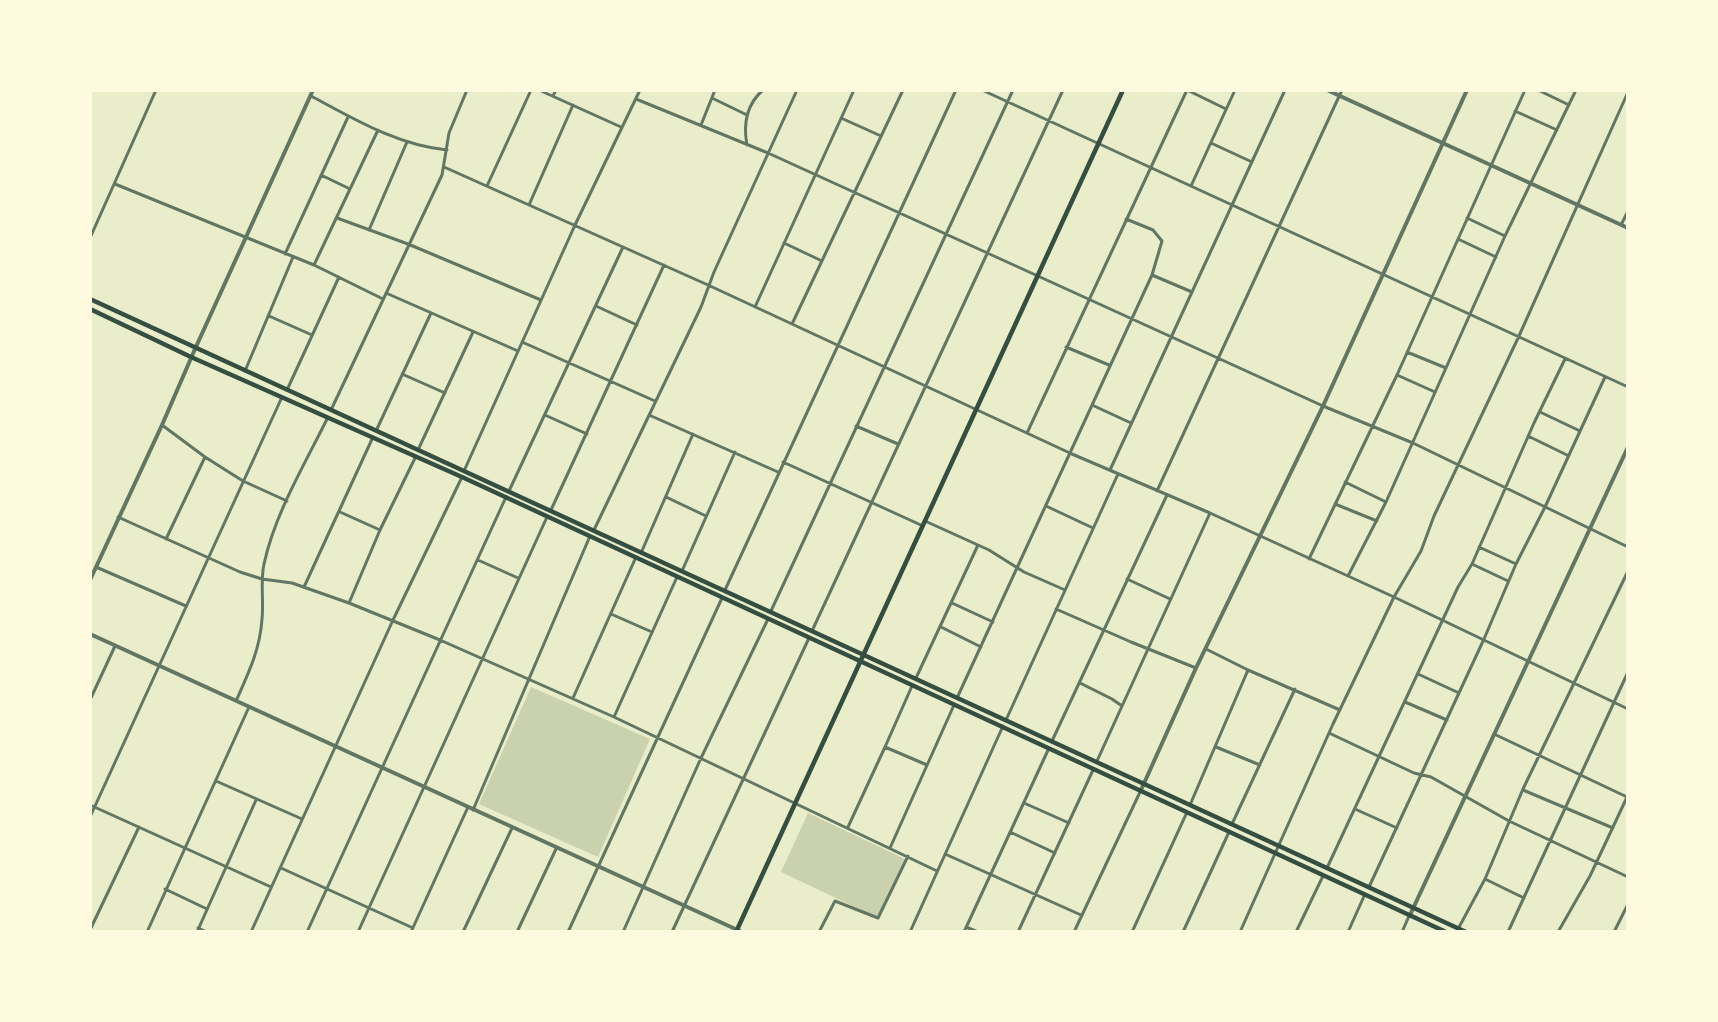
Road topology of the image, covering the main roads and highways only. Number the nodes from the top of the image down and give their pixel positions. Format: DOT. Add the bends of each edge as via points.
graph roads {
  1 [pos="1123,90"];
  2 [pos="90,299"];
  3 [pos="90,309"];
  4 [pos="863,654"];
  5 [pos="860,661"];
  6 [pos="738,931"];
  7 [pos="1446,932"];
  8 [pos="1466,932"];
  1 -- 4 [label="main road"];
  2 -- 4 [label="main road"];
  3 -- 5 [label="main road"];
  4 -- 5 [label="main road"];
  4 -- 8 [label="main road"];
  5 -- 6 [label="main road"];
  5 -- 7 [label="main road"];
}
